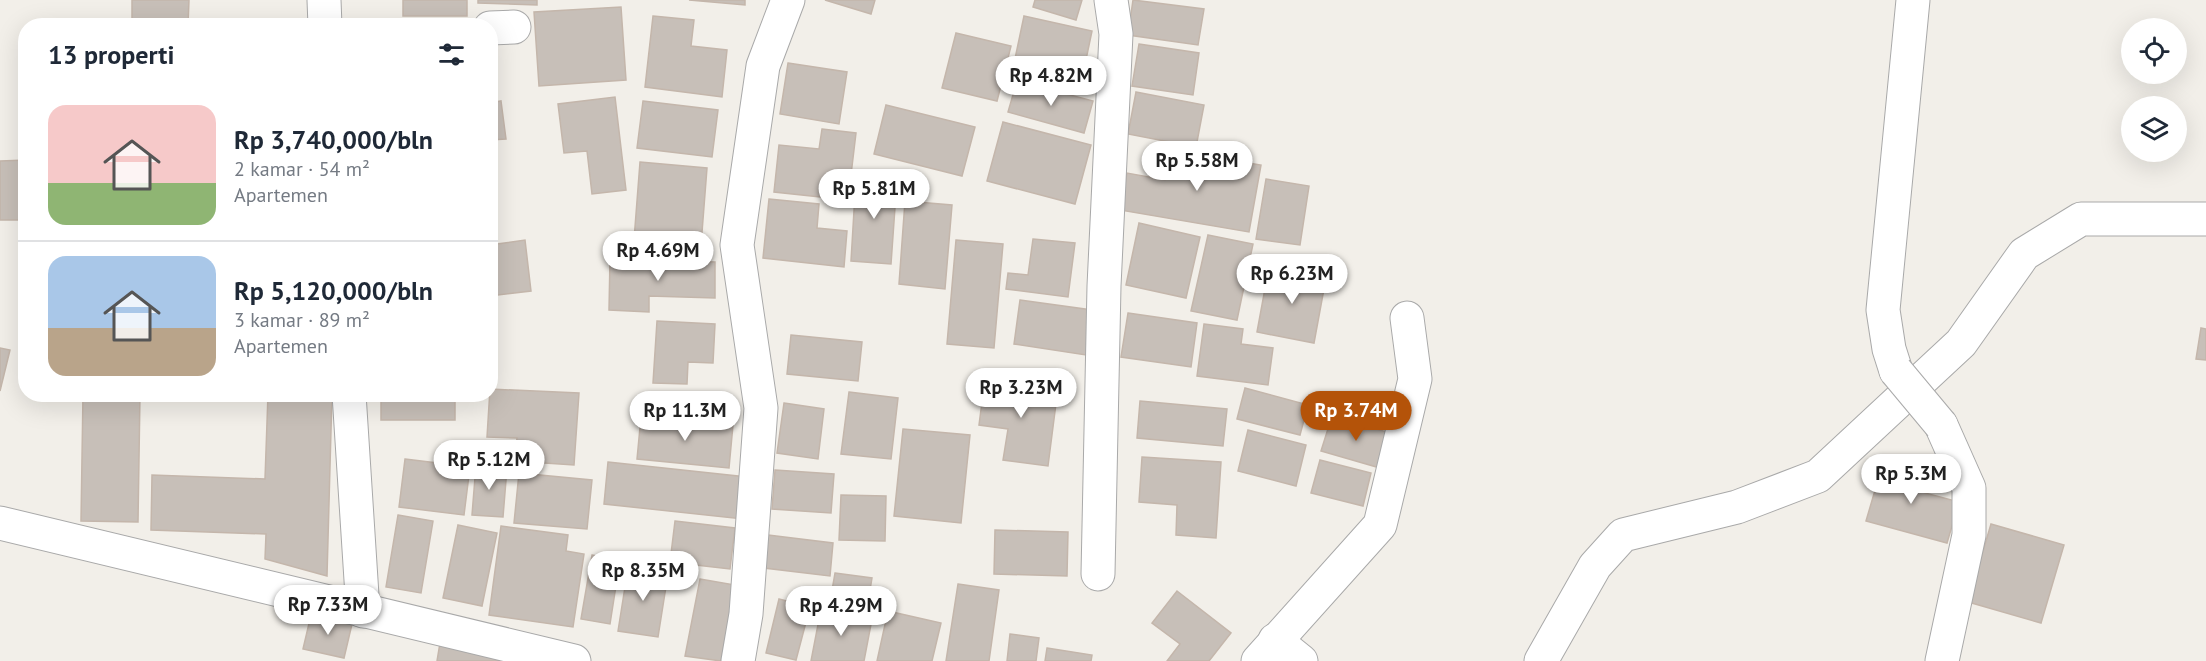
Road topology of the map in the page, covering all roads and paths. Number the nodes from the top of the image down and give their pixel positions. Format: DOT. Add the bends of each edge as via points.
graph roads {
  1 [pos="324,0"];
  2 [pos="788,0"];
  3 [pos="1111,0"];
  4 [pos="1913,0"];
  5 [pos="325,18"];
  6 [pos="2206,219"];
  7 [pos="1407,318"];
  8 [pos="350,402"];
  9 [pos="0,523"];
  10 [pos="1098,574"];
  11 [pos="363,611"];
  12 [pos="1266,651"];
  13 [pos="574,661"];
  14 [pos="738,661"];
  15 [pos="1301,661"];
  16 [pos="1541,661"];
  17 [pos="1942,661"];
  1 -- 5 [label="street"];
  2 -- 14 [label="street" via="763,66 737,245 761,408 746,614"];
  3 -- 10 [label="street" via="1116,34 1104,286"];
  4 -- 17 [label="street, bridge" via="1883,310 1896,371 1941,425 1969,488 1969,535"];
  6 -- 16 [label="street" via="2081,219 2024,254 1961,343 1818,476 1737,507 1623,535 1595,566"];
  7 -- 12 [label="street" via="1415,379 1380,525"];
  8 -- 11 [label="street"];
  9 -- 11 [label="street"];
  11 -- 13 [label="street"];
  12 -- 15 [label="street"];
}
